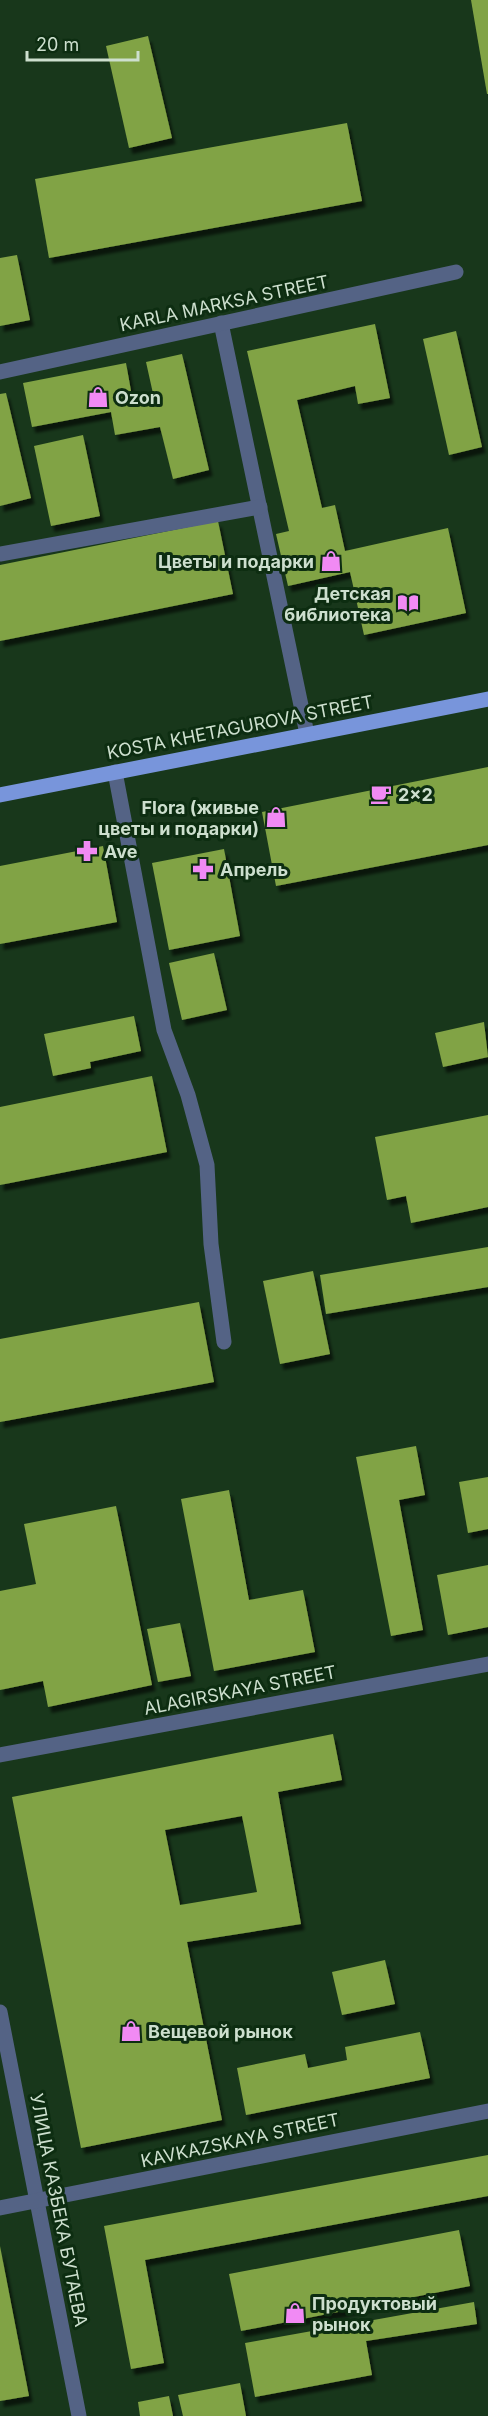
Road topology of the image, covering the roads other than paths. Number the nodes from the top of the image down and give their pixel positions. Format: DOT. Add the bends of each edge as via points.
graph roads {
  1 [pos="456,272"];
  2 [pos="222,323"];
  3 [pos="0,372"];
  4 [pos="260,507"];
  5 [pos="0,554"];
  6 [pos="488,699"];
  7 [pos="308,734"];
  8 [pos="115,772"];
  9 [pos="0,795"];
  10 [pos="224,1342"];
  11 [pos="488,1664"];
  12 [pos="0,1755"];
  13 [pos="0,2012"];
  14 [pos="488,2111"];
  15 [pos="39,2201"];
  16 [pos="0,2208"];
  17 [pos="80,2416"];
  1 -- 2 [label="street, KARLA MARKSA STREET"];
  2 -- 3 [label="street, KARLA MARKSA STREET"];
  2 -- 4 [label="street"];
  4 -- 5 [label="street"];
  4 -- 7 [label="street"];
  6 -- 7 [label="main road, KOSTA KHETAGUROVA STREET"];
  7 -- 8 [label="main road, KOSTA KHETAGUROVA STREET"];
  8 -- 9 [label="main road, KOSTA KHETAGUROVA STREET"];
  8 -- 10 [label="street" via="164,1030 188,1095 207,1165 211,1244"];
  11 -- 12 [label="street, ALAGIRSKAYA STREET"];
  13 -- 15 [label="street, УЛИЦА КАЗБЕКА БУТАЕВА"];
  14 -- 15 [label="street, KAVKAZSKAYA STREET"];
  15 -- 16 [label="street, KAVKAZSKAYA STREET"];
  15 -- 17 [label="street, УЛИЦА КАЗБЕКА БУТАЕВА"];
}
